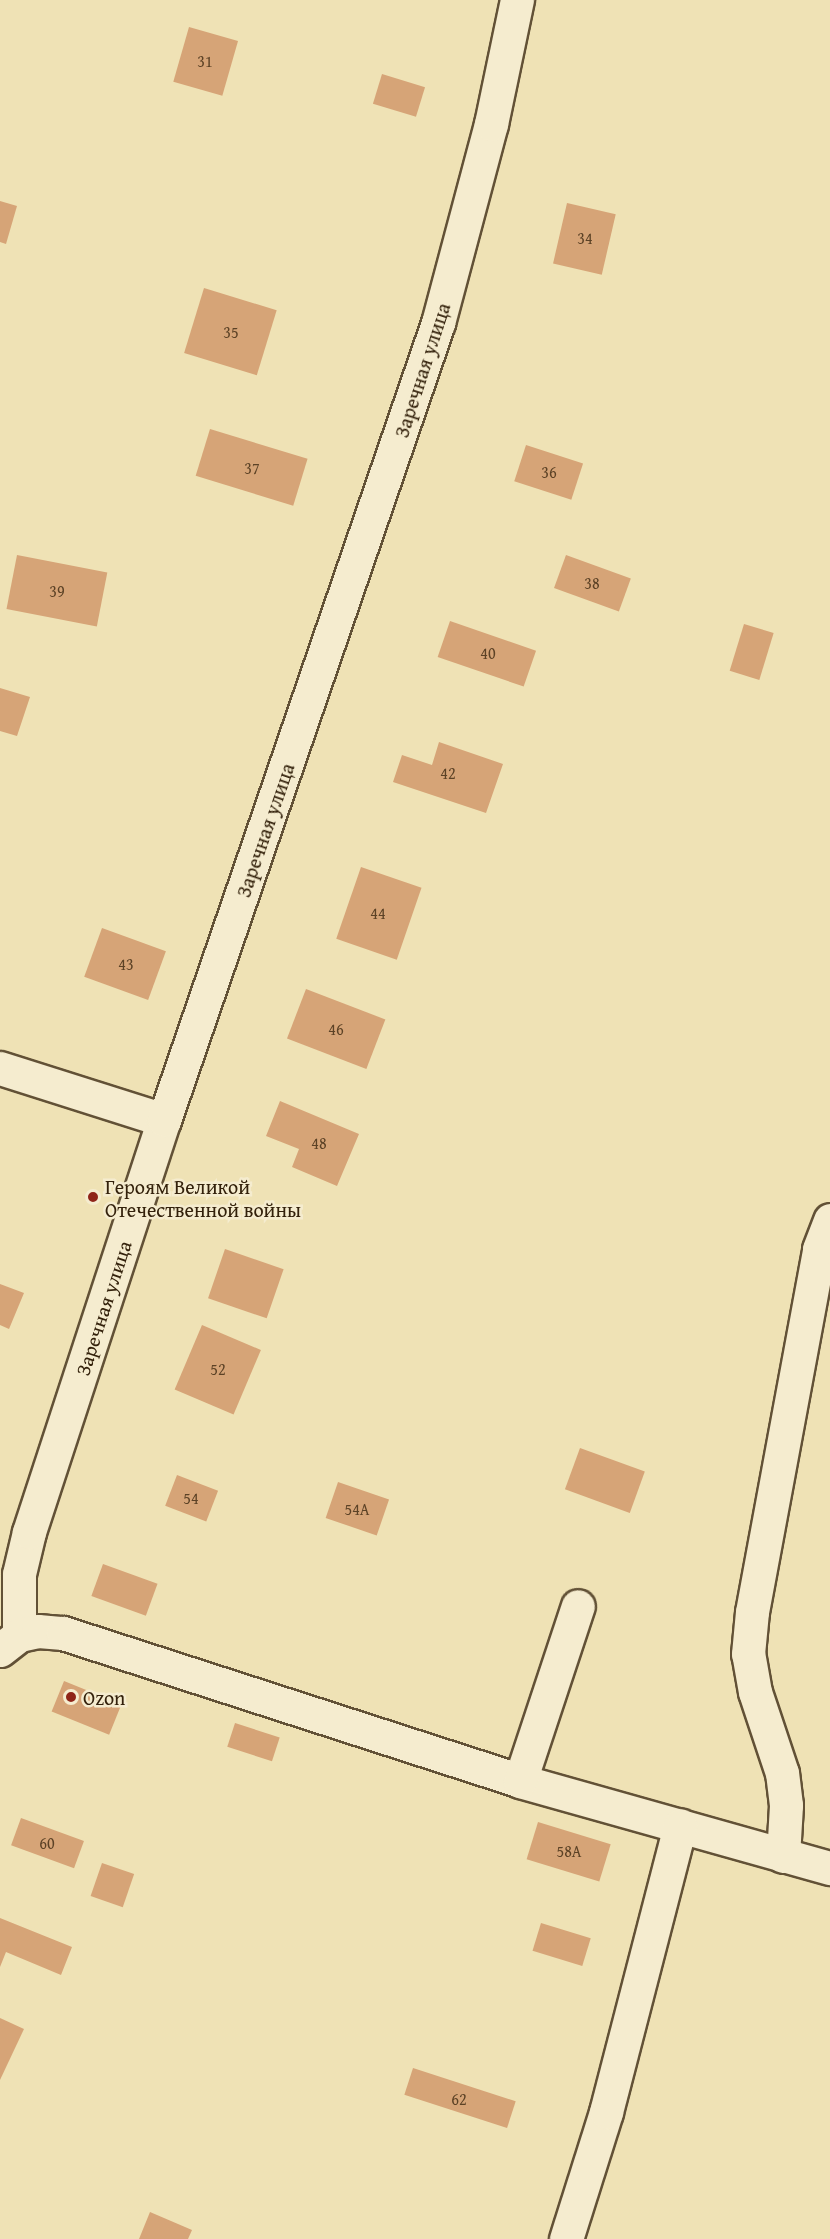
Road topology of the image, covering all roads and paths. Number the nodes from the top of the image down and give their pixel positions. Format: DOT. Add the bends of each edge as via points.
graph roads {
  1 [pos="517,0"];
  2 [pos="0,1068"];
  3 [pos="164,1120"];
  4 [pos="830,1220"];
  5 [pos="578,1606"];
  6 [pos="9,1643"];
  7 [pos="520,1781"];
  8 [pos="680,1825"];
  9 [pos="783,1856"];
  10 [pos="830,1868"];
  11 [pos="566,2239"];
  1 -- 3 [label="street, Заречная улица" via="491,124 438,323"];
  2 -- 3 [label="street"];
  3 -- 6 [label="street, Заречная улица" via="29,1532"];
  4 -- 9 [label="street" via="819,1249 752,1612 748,1654 755,1692 782,1773 786,1805"];
  5 -- 7 [label="street"];
  6 -- 7 [label="street" via="38,1631 63,1633"];
  7 -- 8 [label="street"];
  8 -- 9 [label="street"];
  8 -- 11 [label="street" via="606,2112"];
  9 -- 10 [label="street"];
}
